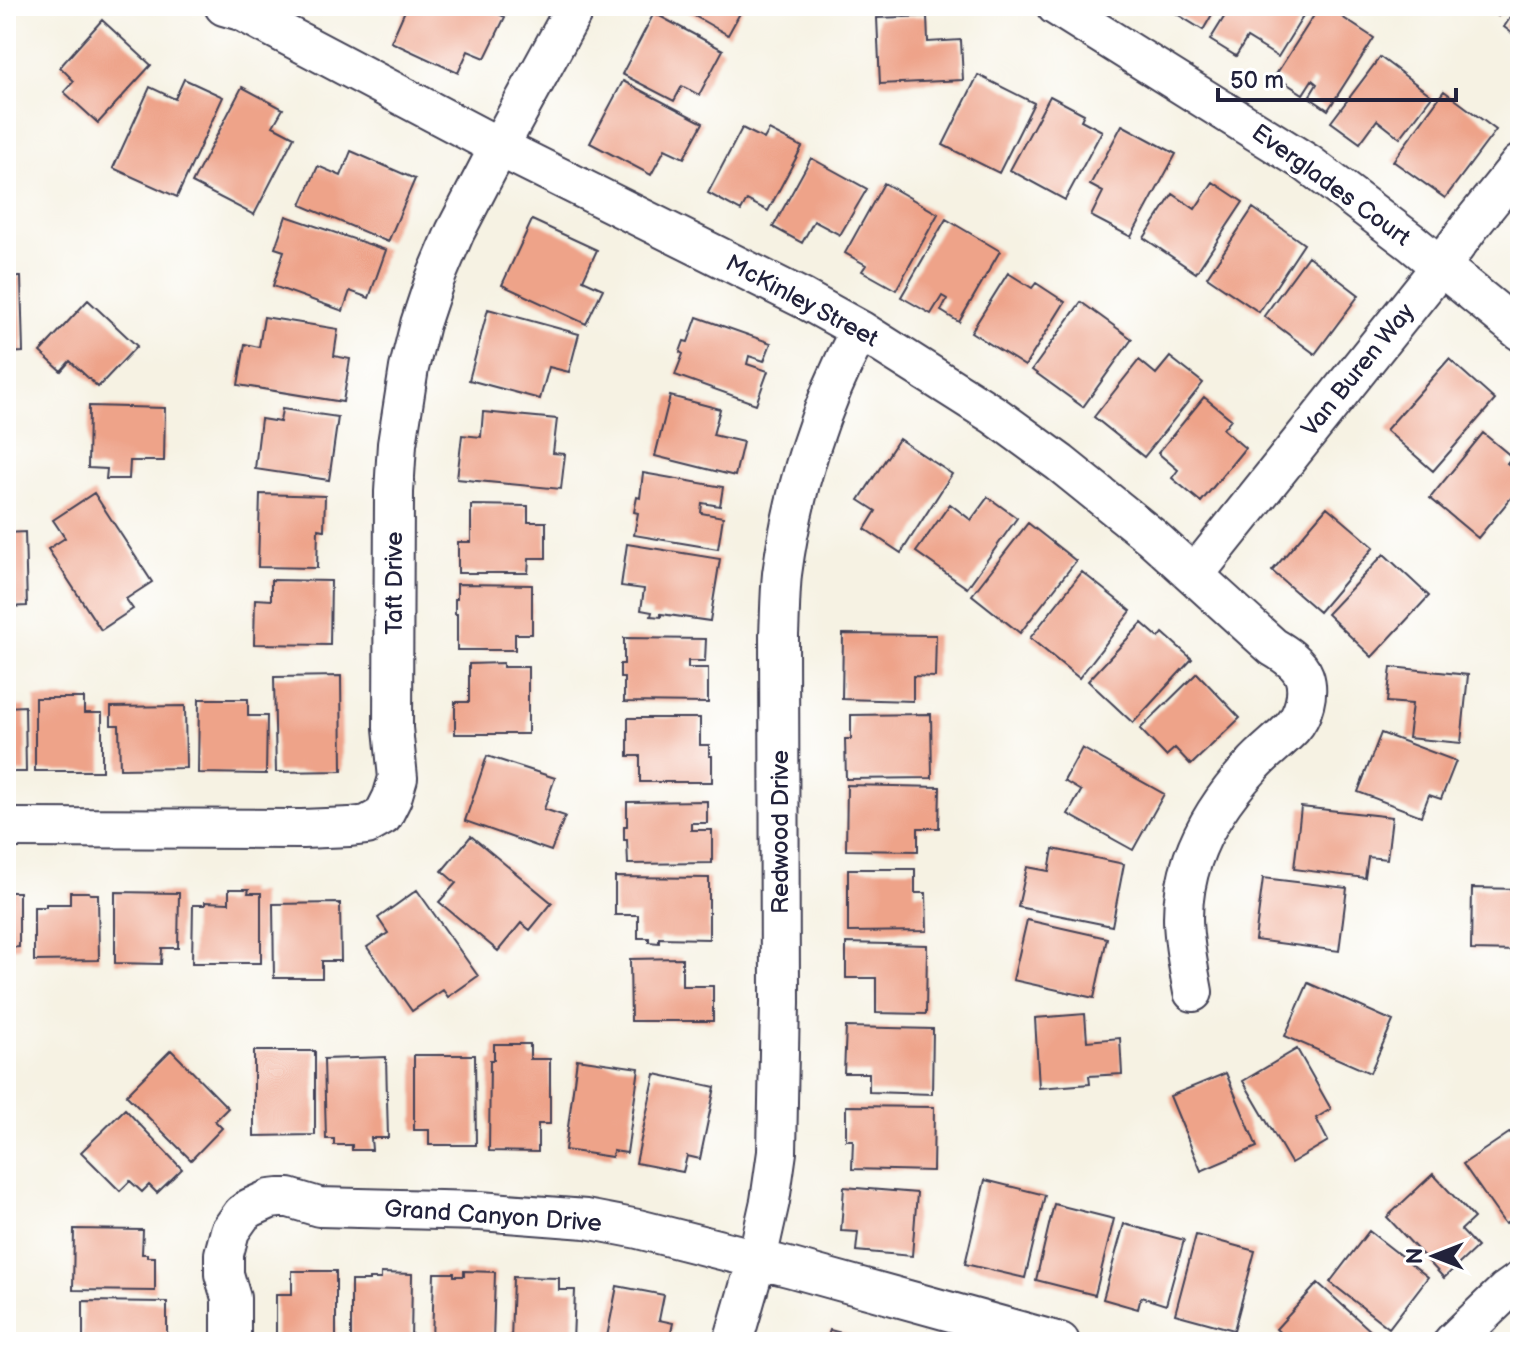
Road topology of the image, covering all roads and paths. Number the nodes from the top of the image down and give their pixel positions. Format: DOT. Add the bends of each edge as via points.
graph roads {
  1 [pos="224,6"];
  2 [pos="576,6"];
  3 [pos="1056,6"];
  4 [pos="499,147"];
  5 [pos="1520,164"];
  6 [pos="1441,266"];
  7 [pos="860,330"];
  8 [pos="1520,331"];
  9 [pos="1195,574"];
  10 [pos="6,828"];
  11 [pos="1193,992"];
  12 [pos="757,1259"];
  13 [pos="1520,1281"];
  14 [pos="231,1342"];
  15 [pos="733,1342"];
  16 [pos="1060,1342"];
  17 [pos="1453,1342"];
  1 -- 4 [label="street, McKinley Street"];
  2 -- 4 [label="street, Taft Drive"];
  3 -- 6 [label="street, Everglades Court" via="1307,163"];
  4 -- 7 [label="street, McKinley Street"];
  4 -- 10 [label="street, Taft Drive" via="435,279 401,409 394,507 393,728 398,778 383,816 367,825 302,829"];
  5 -- 6 [label="street, Van Buren Way"];
  6 -- 8 [label="street, Everglades Court"];
  6 -- 9 [label="street, Van Buren Way"];
  7 -- 9 [label="street, McKinley Street" via="1060,463"];
  7 -- 12 [label="street, Redwood Drive" via="840,369 800,480 782,578 780,1097 777,1152"];
  9 -- 11 [label="street, McKinley Street" via="1297,664 1306,695 1294,725 1215,813 1194,856 1184,890 1182,929"];
  12 -- 14 [label="street, Grand Canyon Drive" via="586,1219 319,1207 289,1198 270,1199 242,1214 226,1243"];
  12 -- 15 [label="street, Redwood Drive"];
  12 -- 16 [label="street, Grand Canyon Drive"];
  13 -- 17 [label="street"];
}
